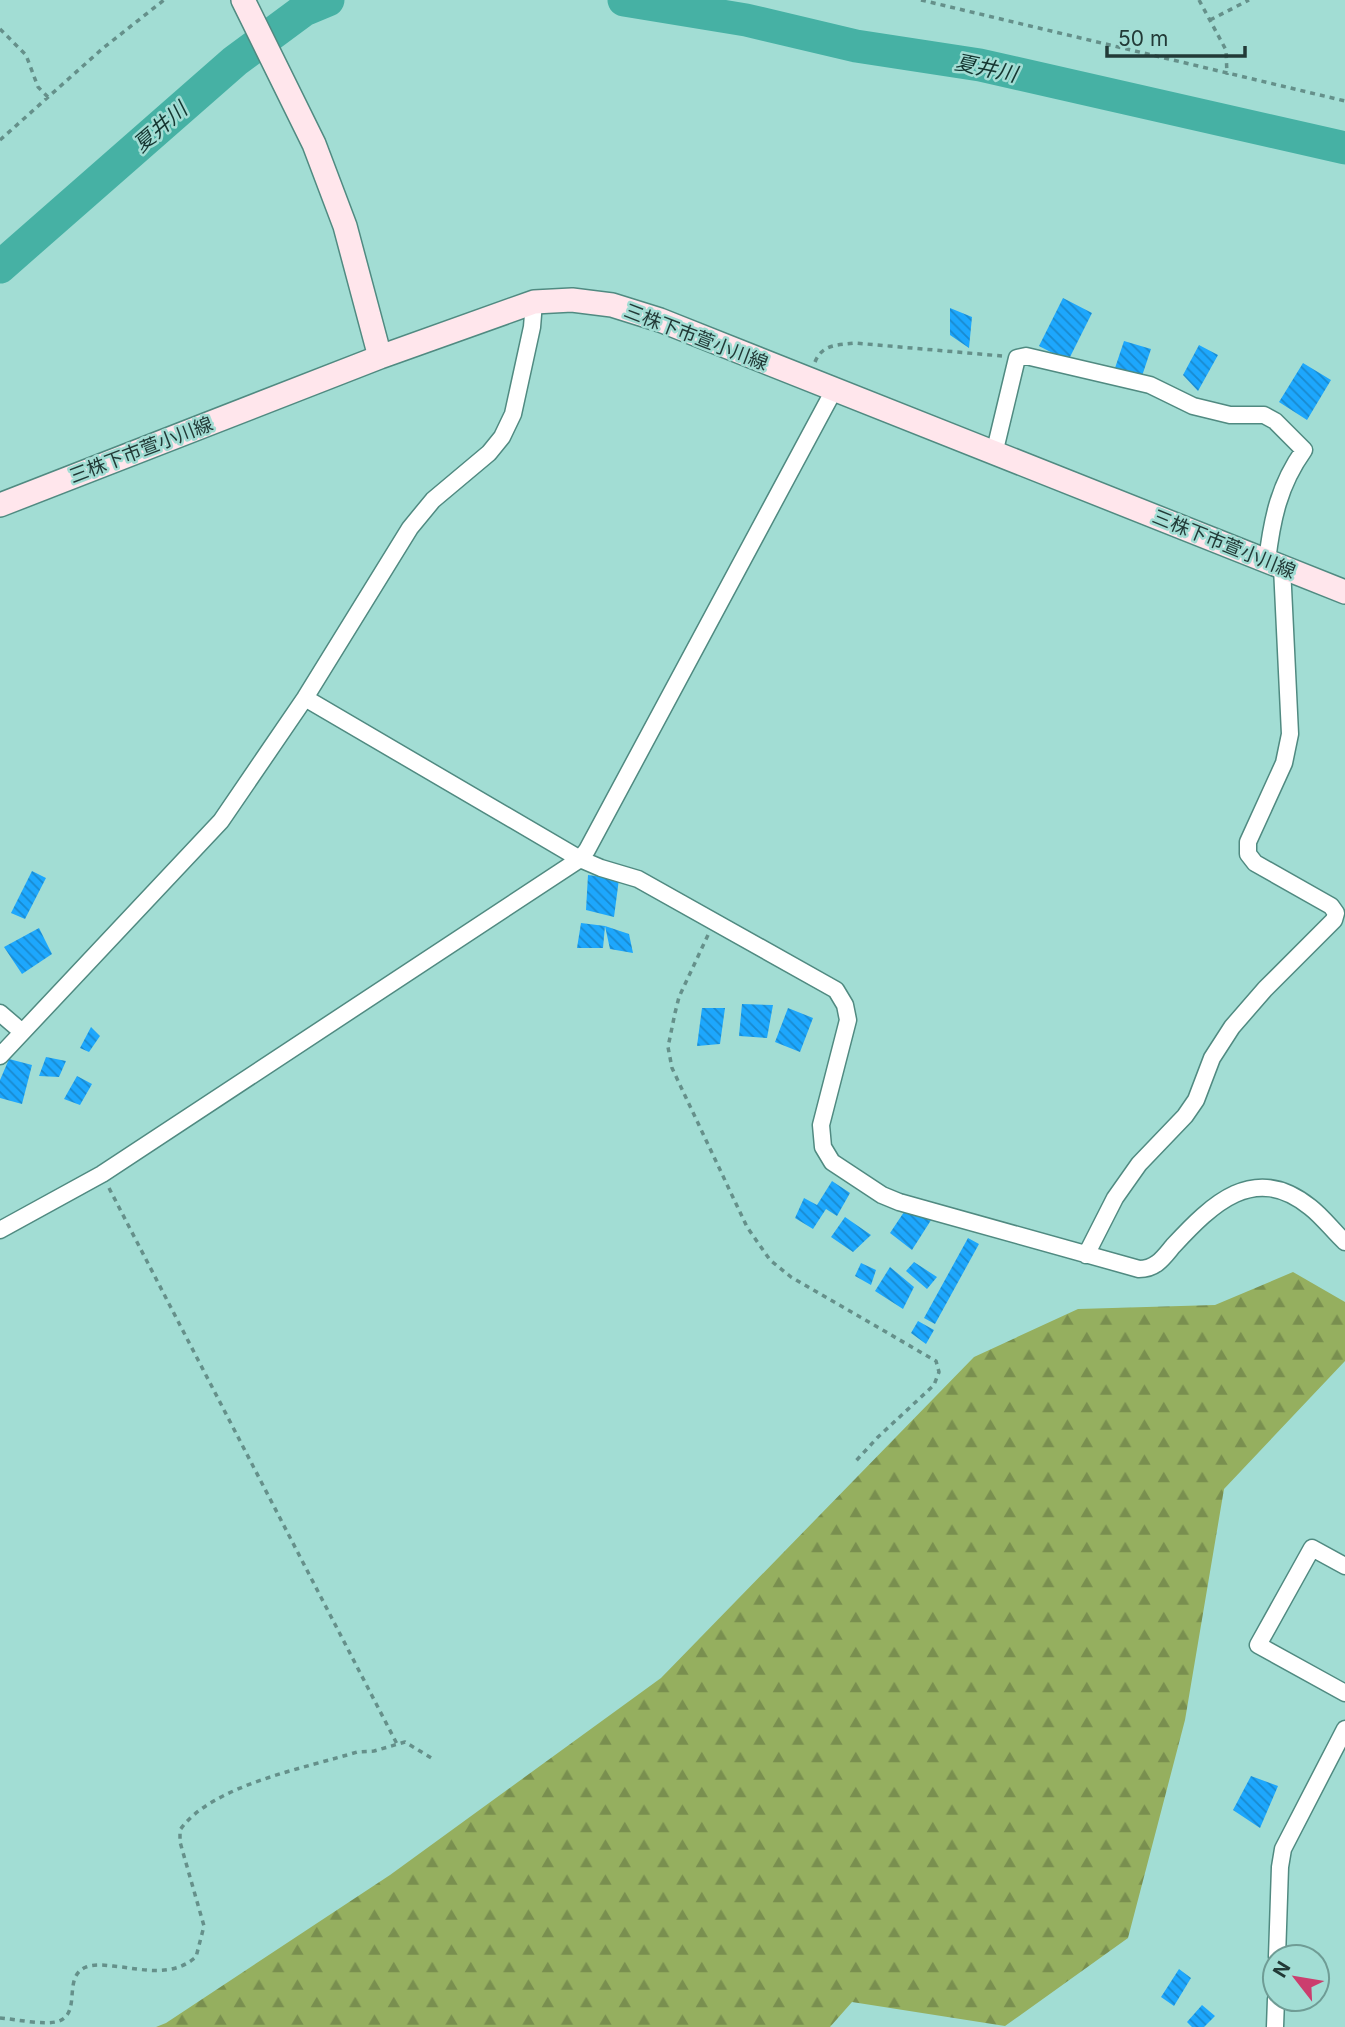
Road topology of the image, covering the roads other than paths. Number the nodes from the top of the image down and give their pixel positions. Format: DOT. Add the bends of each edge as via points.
graph roads {
  1 [pos="243,0"];
  2 [pos="534,302"];
  3 [pos="380,357"];
  4 [pos="834,390"];
  5 [pos="994,454"];
  6 [pos="0,505"];
  7 [pos="1274,564"];
  8 [pos="1345,592"];
  9 [pos="315,703"];
  10 [pos="580,859"];
  11 [pos="0,1013"];
  12 [pos="21,1031"];
  13 [pos="0,1056"];
  14 [pos="0,1230"];
  15 [pos="1345,1242"];
  16 [pos="1086,1255"];
  17 [pos="1345,1566"];
  18 [pos="1345,1693"];
  19 [pos="1345,1729"];
  20 [pos="1277,1943"];
  1 -- 3 [label="main road" via="314,144 345,226"];
  2 -- 3 [label="main road, 三株下市萱小川線"];
  2 -- 4 [label="main road, 三株下市萱小川線" via="612,305"];
  2 -- 9 [label="street" via="513,414 502,437 433,500 410,528"];
  3 -- 6 [label="main road, 三株下市萱小川線"];
  4 -- 5 [label="main road, 三株下市萱小川線"];
  4 -- 10 [label="street"];
  5 -- 7 [label="main road, 三株下市萱小川線"];
  5 -- 7 [label="street" via="1017,358 1026,356 1150,385 1193,406 1230,415 1264,415 1304,450 1281,488 1270,533"];
  7 -- 8 [label="main road, 三株下市萱小川線"];
  7 -- 16 [label="street" via="1290,734 1284,763 1248,842 1248,854 1255,863 1336,913 1232,1027 1212,1058 1196,1100 1139,1164 1115,1198"];
  9 -- 10 [label="street"];
  9 -- 12 [label="street" via="221,821"];
  10 -- 14 [label="street" via="102,1174"];
  10 -- 16 [label="street" via="638,879 836,990 848,1020 821,1125 823,1147 832,1162 899,1202"];
  11 -- 12 [label="street"];
  12 -- 13 [label="street"];
  15 -- 16 [label="street" via="1310,1206 1279,1190 1255,1187 1226,1197 1205,1212 1155,1266 1139,1269"];
  17 -- 18 [label="street" via="1312,1548 1258,1645"];
  19 -- 20 [label="street" via="1283,1849"];
}
